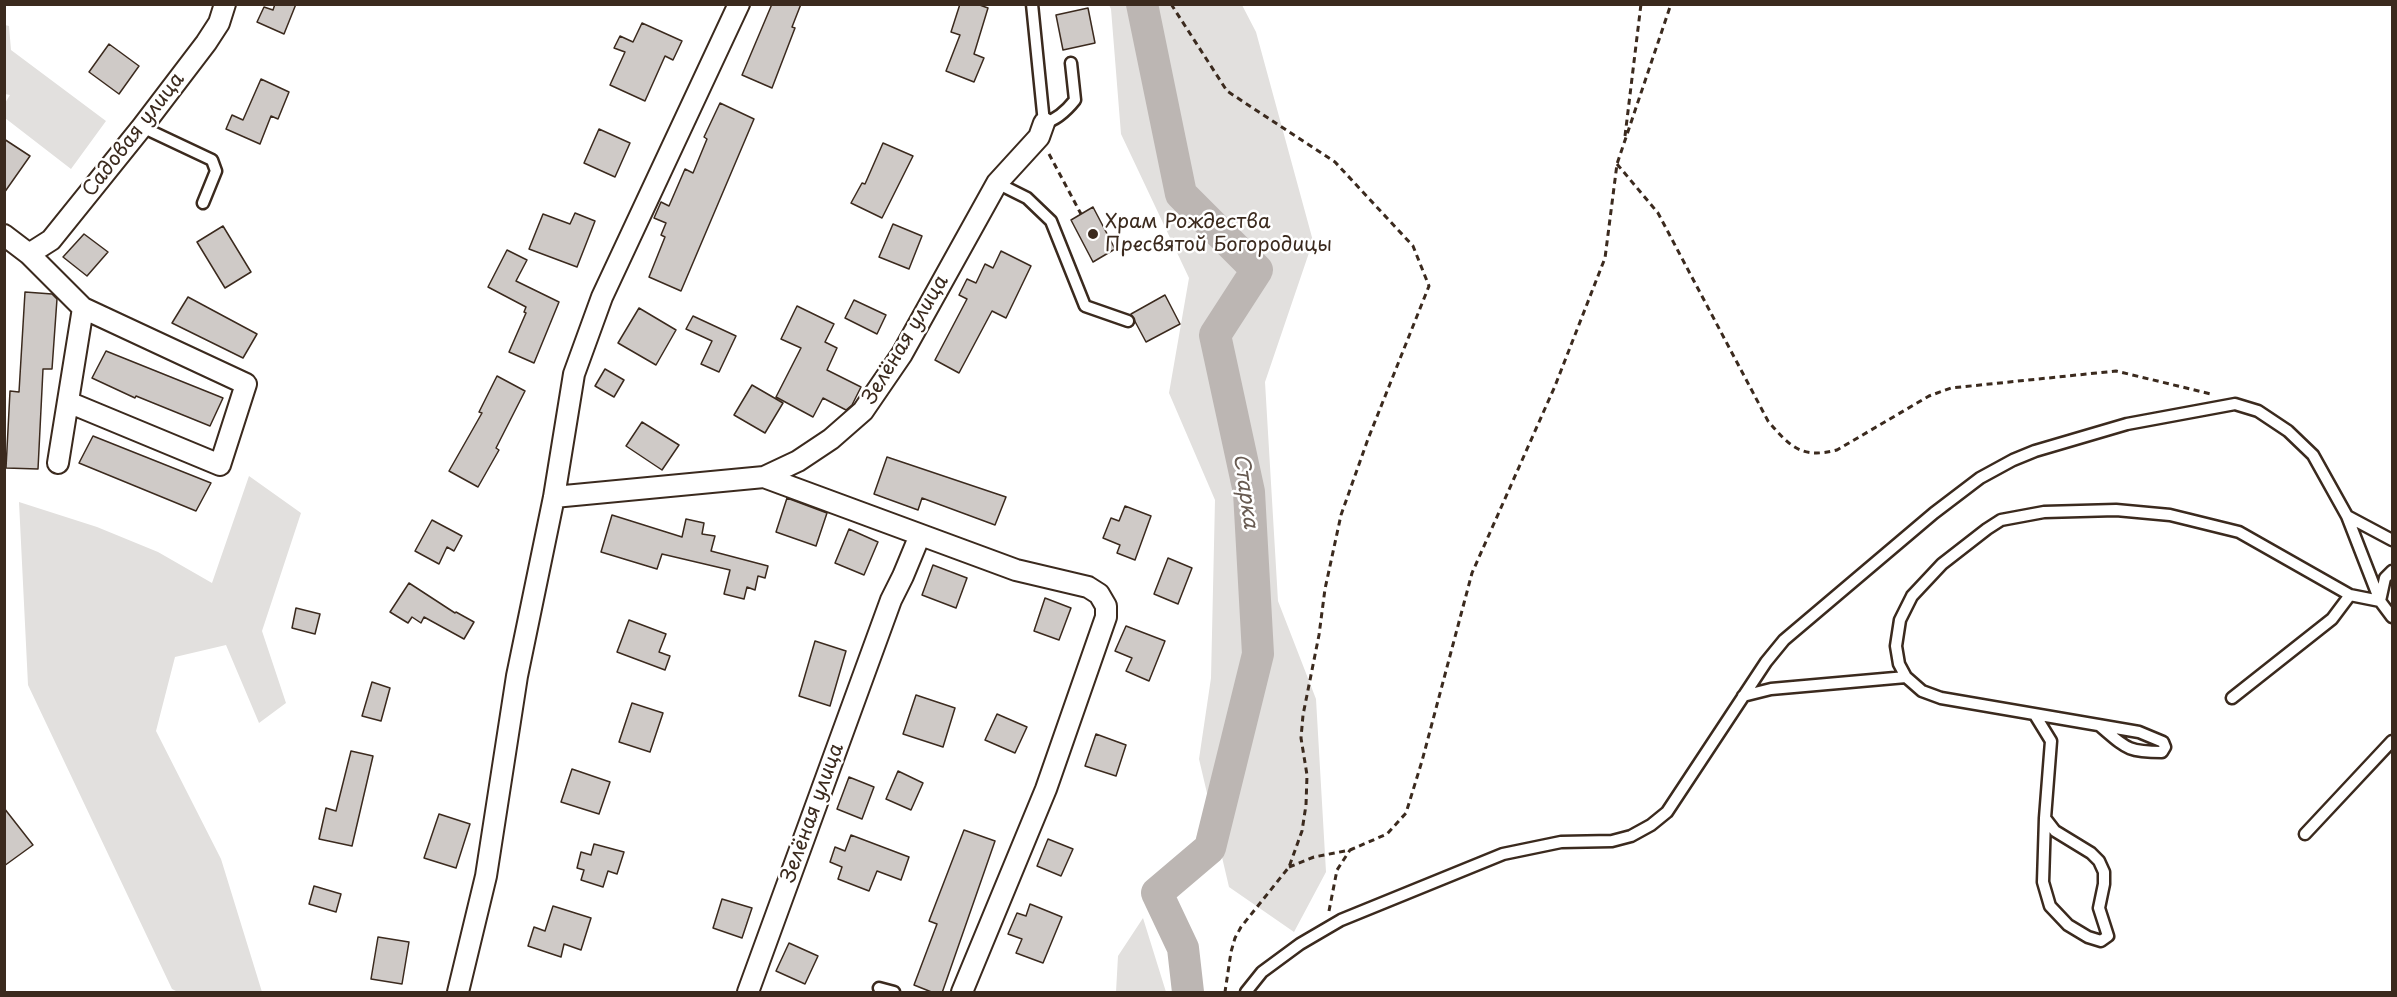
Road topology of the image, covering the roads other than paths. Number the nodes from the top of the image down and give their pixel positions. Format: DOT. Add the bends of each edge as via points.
graph roads {
  1 [pos="225,4"];
  2 [pos="739,4"];
  3 [pos="1032,4"];
  4 [pos="1071,63"];
  5 [pos="142,127"];
  6 [pos="1041,130"];
  7 [pos="997,183"];
  8 [pos="202,203"];
  9 [pos="4,235"];
  10 [pos="29,254"];
  11 [pos="83,308"];
  12 [pos="1128,321"];
  13 [pos="68,402"];
  14 [pos="58,463"];
  15 [pos="764,477"];
  16 [pos="554,497"];
  17 [pos="2347,516"];
  18 [pos="920,535"];
  19 [pos="2392,540"];
  20 [pos="2392,571"];
  21 [pos="2350,595"];
  22 [pos="2380,601"];
  23 [pos="2392,617"];
  24 [pos="1906,677"];
  25 [pos="1743,696"];
  26 [pos="2232,698"];
  27 [pos="2035,715"];
  28 [pos="2100,726"];
  29 [pos="2392,741"];
  30 [pos="2387,753"];
  31 [pos="2045,818"];
  32 [pos="2305,834"];
  33 [pos="879,987"];
  34 [pos="458,993"];
  35 [pos="748,993"];
  36 [pos="894,993"];
  37 [pos="962,993"];
  38 [pos="1246,993"];
  1 -- 5 [label="street, Садовая улица" via="206,43"];
  2 -- 16 [label="street" via="602,297 574,374"];
  3 -- 6 [label="lane"];
  4 -- 6 [label="lane" via="1075,100"];
  5 -- 8 [label="lane" via="212,160 216,171"];
  5 -- 10 [label="street, Садовая улица" via="51,240"];
  6 -- 7 [label="street, Зелёная улица"];
  7 -- 12 [label="lane" via="1027,198 1051,221 1086,306"];
  7 -- 15 [label="street, Зелёная улица" via="902,354 863,411 798,461"];
  9 -- 10 [label="street"];
  10 -- 11 [label="street"];
  11 -- 13 [label="street"];
  11 -- 13 [label="street" via="246,384 220,465"];
  13 -- 14 [label="street"];
  15 -- 16 [label="street, Зелёная улица"];
  15 -- 18 [label="street"];
  16 -- 34 [label="street" via="517,676 486,876"];
  17 -- 19 [label="lane"];
  17 -- 22 [label="lane"];
  17 -- 25 [label="lane" via="2313,455 2288,430 2258,411 2235,404 2127,424 2035,451 1980,478 1784,640"];
  18 -- 35 [label="street, Зелёная улица" via="891,600"];
  18 -- 37 [label="street" via="1016,570 1088,587 1099,594 1106,606 1106,617 1046,789"];
  20 -- 22 [label="lane" via="2385,578"];
  21 -- 22 [label="lane"];
  21 -- 24 [label="lane" via="2239,532 2170,515 2116,510 2044,512 2001,520 1942,564 1912,596 1900,620 1896,646"];
  21 -- 26 [label="lane" via="2332,619"];
  22 -- 23 [label="lane"];
  24 -- 25 [label="lane" via="1771,689"];
  24 -- 27 [label="lane" via="1922,691 1941,698"];
  25 -- 38 [label="lane" via="1667,812 1651,825 1612,841 1561,842 1503,854 1341,920 1262,972"];
  27 -- 28 [label="lane"];
  27 -- 31 [label="lane" via="2051,741"];
  28 -- 28 [label="lane" via="2139,732 2163,741 2165,747 2162,752 2126,749"];
  29 -- 30 [label="lane"];
  30 -- 32 [label="lane"];
  31 -- 31 [label="lane" via="2043,882 2050,906 2067,925 2088,938 2102,941 2108,936 2099,908 2104,884 2099,861 2055,831"];
  33 -- 36 [label="lane"];
}
